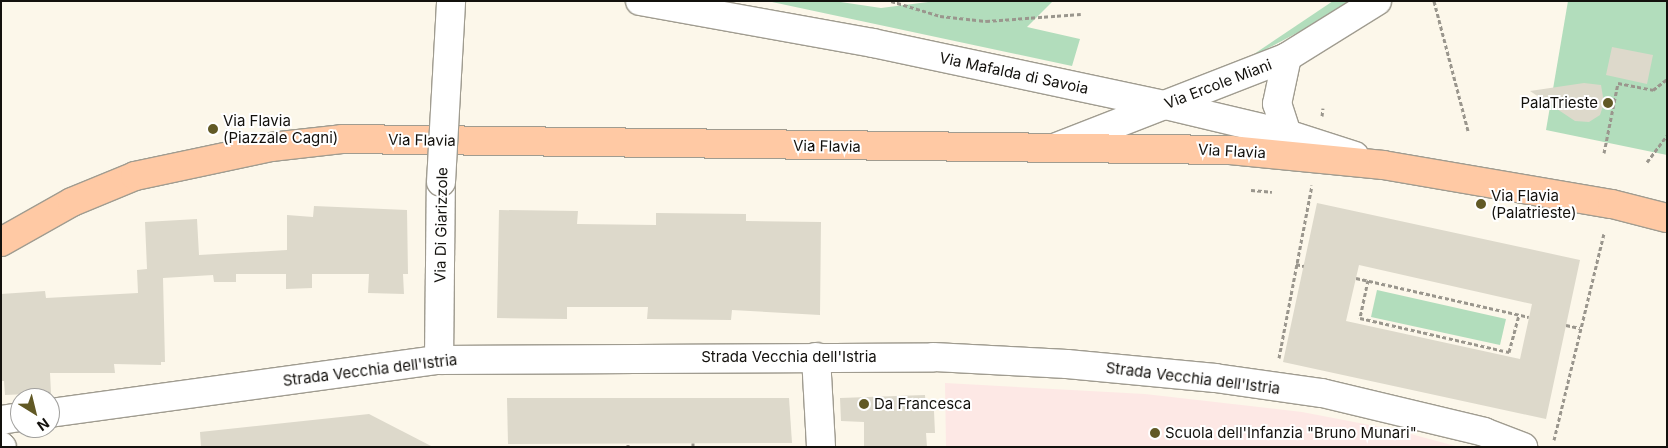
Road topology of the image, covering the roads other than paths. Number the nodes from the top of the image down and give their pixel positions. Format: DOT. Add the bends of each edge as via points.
graph roads {
  1 [pos="451,1"];
  2 [pos="640,1"];
  3 [pos="1377,1"];
  4 [pos="1287,57"];
  5 [pos="1165,105"];
  6 [pos="1287,134"];
  7 [pos="1050,150"];
  8 [pos="1383,165"];
  9 [pos="1667,218"];
  10 [pos="1,242"];
  11 [pos="816,357"];
  12 [pos="440,360"];
  13 [pos="60,412"];
  14 [pos="821,447"];
  15 [pos="1522,447"];
  1 -- 12 [label="street, Via Di Giarizzole, bridge" via="442,182"];
  2 -- 5 [label="street, Via Mafalda di Savoia" via="873,43"];
  3 -- 4 [label="street, Via Ercole Miani"];
  4 -- 5 [label="street, Via Ercole Miani"];
  4 -- 6 [label="street" via="1277,104"];
  5 -- 6 [label="street, Via Mafalda di Savoia"];
  5 -- 7 [label="street, Via Ercole Miani"];
  6 -- 8 [label="street, Via Mafalda di Savoia"];
  7 -- 8 [label="main road, Via Flavia" via="1230,150"];
  7 -- 10 [label="main road, Via Flavia" via="342,139 271,147 135,176 72,202"];
  8 -- 9 [label="main road, Via Flavia" via="1612,204"];
  11 -- 12 [label="street, Strada Vecchia dell'Istria"];
  11 -- 14 [label="street"];
  11 -- 15 [label="street, Strada Vecchia dell'Istria" via="933,357 1058,363 1214,378 1362,401 1501,436"];
  12 -- 13 [label="street, Strada Vecchia dell'Istria"];
}
